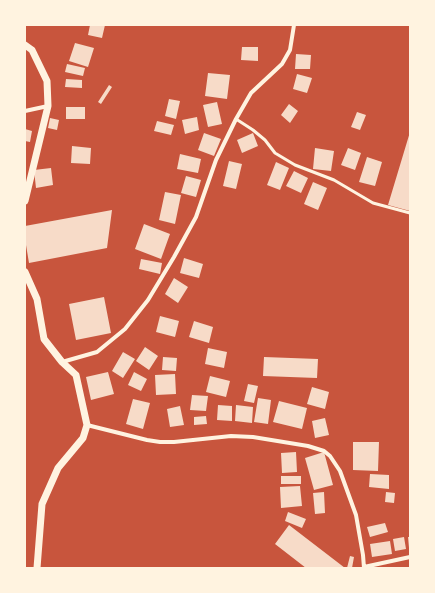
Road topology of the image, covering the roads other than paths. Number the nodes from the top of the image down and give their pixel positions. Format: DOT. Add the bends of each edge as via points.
graph roads {
  1 [pos="294,25"];
  2 [pos="25,44"];
  3 [pos="48,106"];
  4 [pos="25,111"];
  5 [pos="236,119"];
  6 [pos="25,201"];
  7 [pos="410,213"];
  8 [pos="25,272"];
  9 [pos="62,362"];
  10 [pos="87,425"];
  11 [pos="410,557"];
  12 [pos="364,567"];
  13 [pos="37,568"];
  1 -- 5 [label="street" via="290,50 282,64 251,93"];
  2 -- 3 [label="street" via="32,50 47,81"];
  3 -- 4 [label="street"];
  3 -- 6 [label="street"];
  5 -- 7 [label="lane" via="265,140 275,153 295,165 334,180 373,203"];
  5 -- 9 [label="street" via="216,160 196,217 148,300 125,329 97,352"];
  8 -- 9 [label="street" via="37,299 44,339"];
  9 -- 10 [label="street" via="76,375"];
  10 -- 12 [label="street" via="160,442 231,436 253,437 324,451 338,467 356,516"];
  10 -- 13 [label="street" via="83,438 58,468 42,504"];
  11 -- 12 [label="street"];
}
